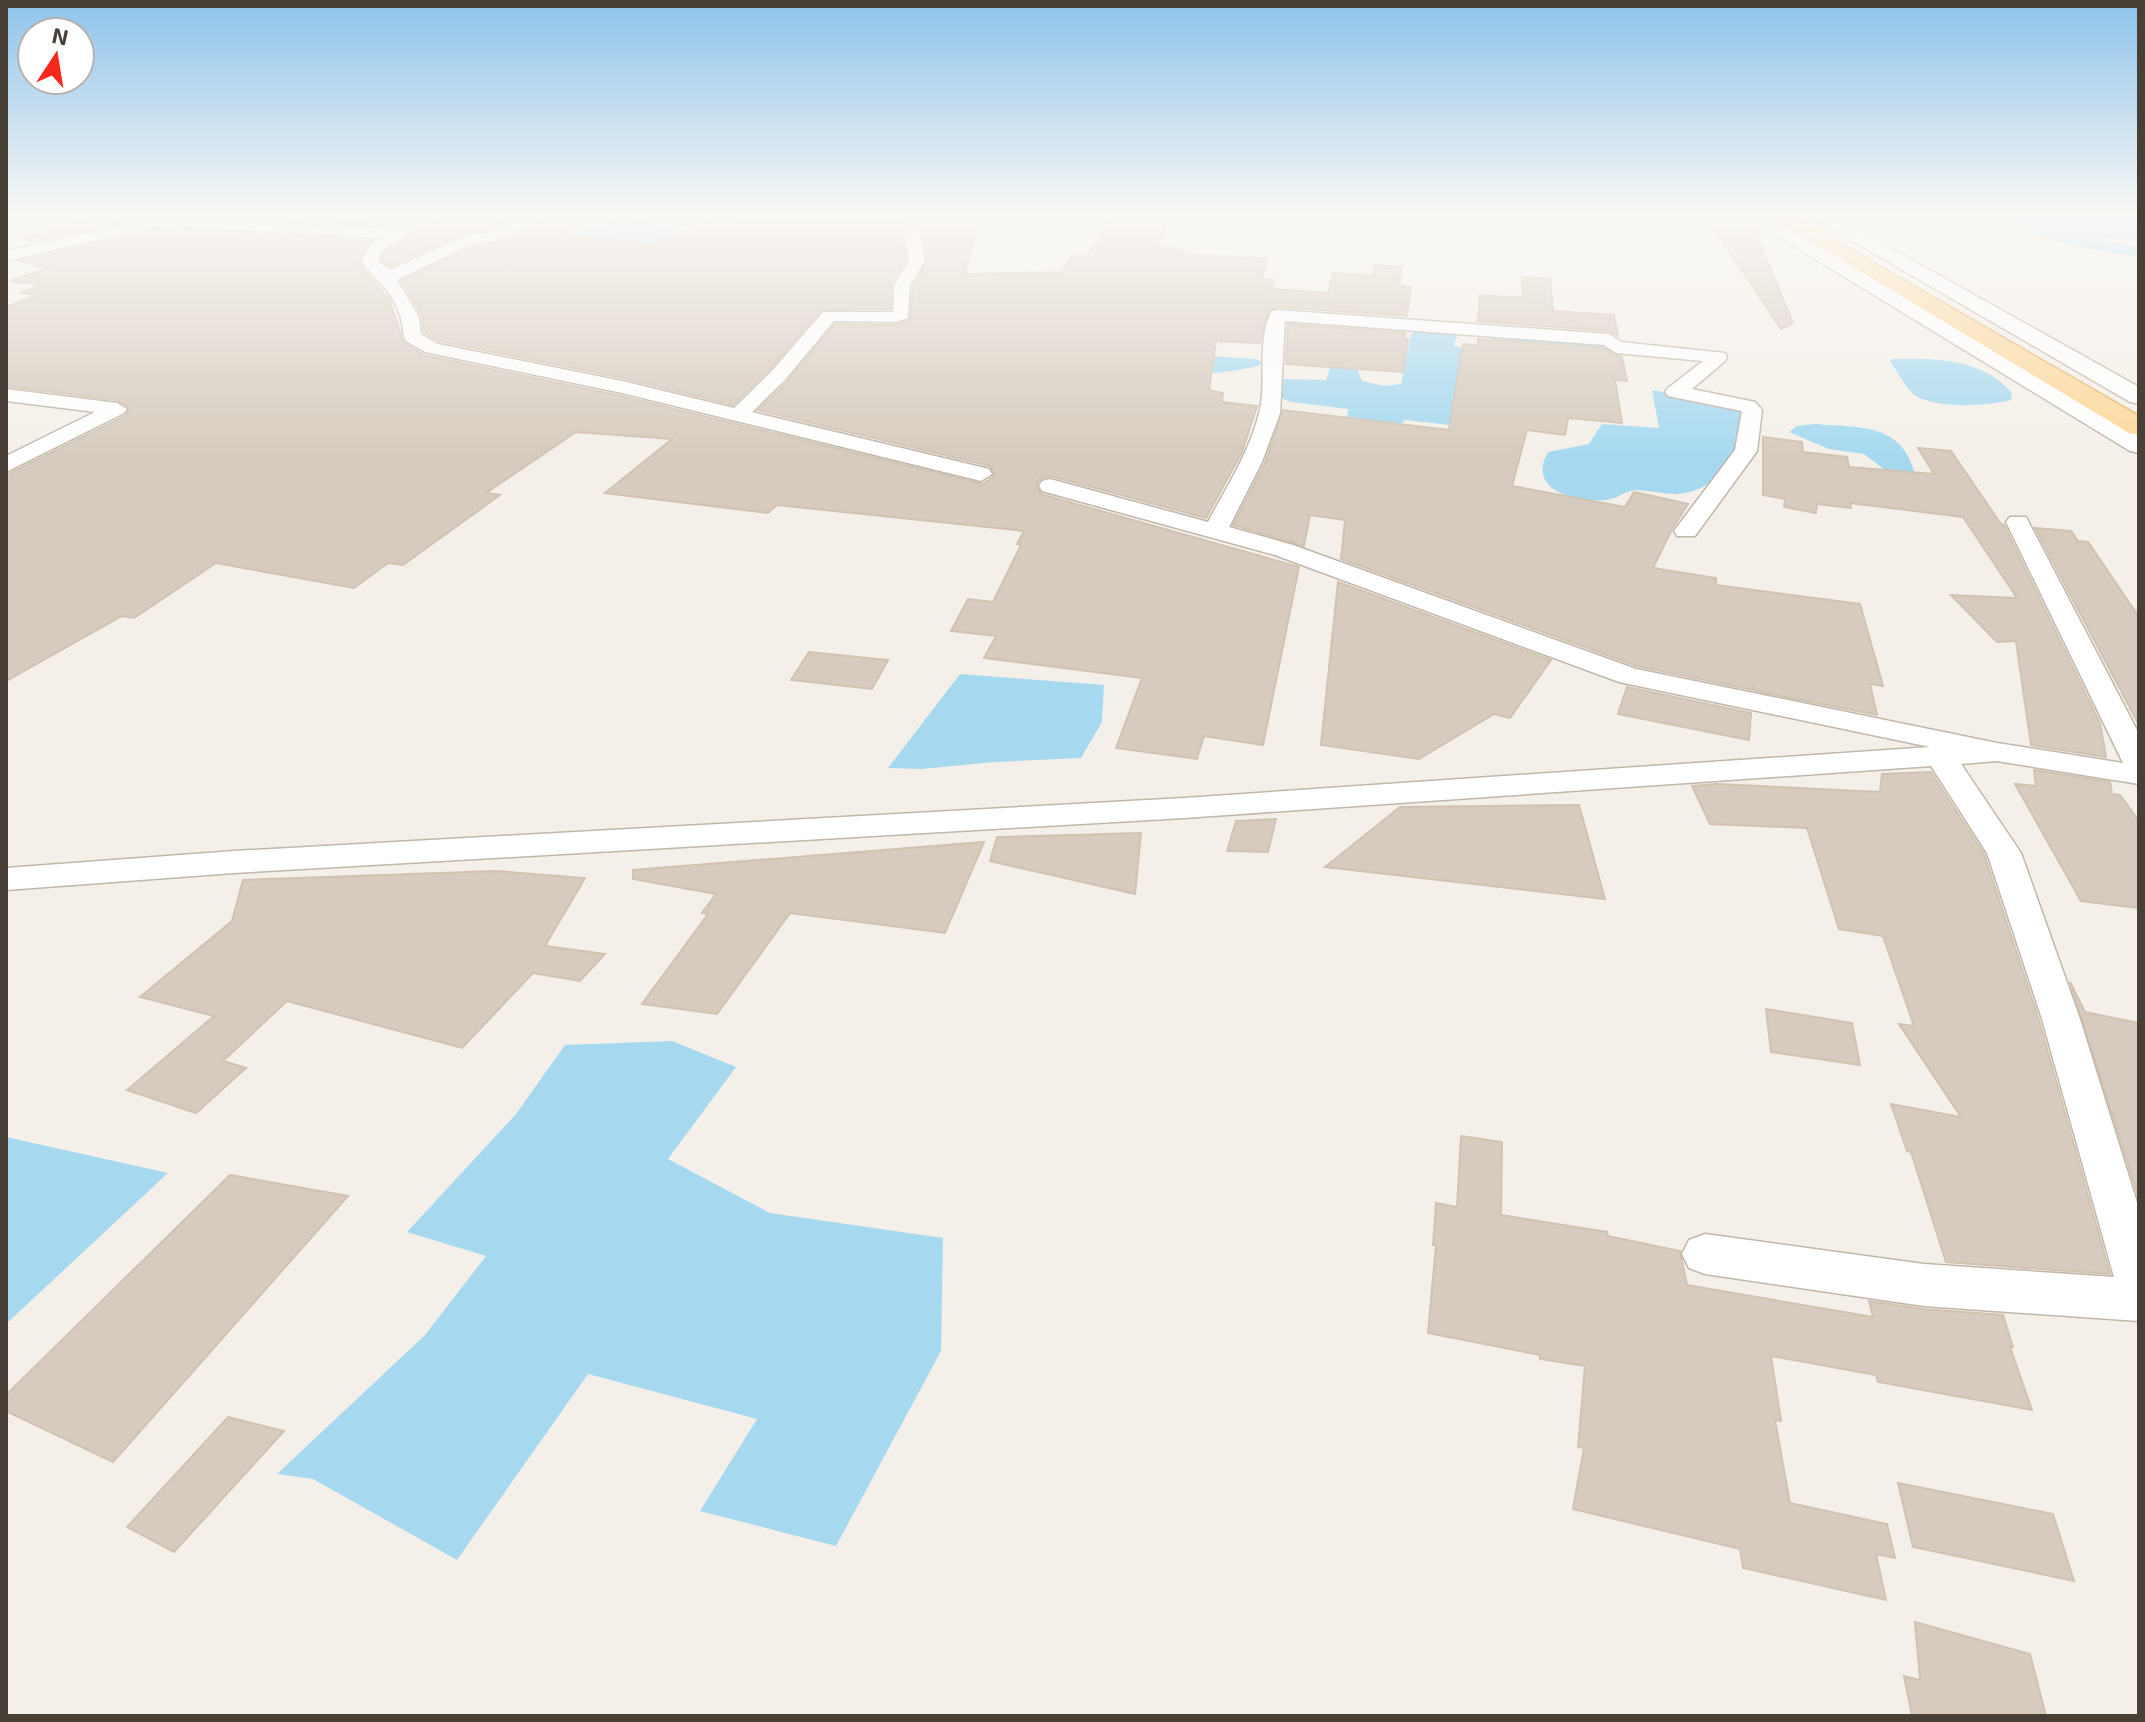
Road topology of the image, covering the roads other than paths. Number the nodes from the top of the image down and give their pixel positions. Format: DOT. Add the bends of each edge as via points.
graph roads {
  1 [pos="397,295"];
  2 [pos="902,295"];
  3 [pos="1904,295"];
  4 [pos="1918,295"];
  5 [pos="1936,295"];
  6 [pos="2066,384"];
  7 [pos="2037,385"];
  8 [pos="6,395"];
  9 [pos="737,416"];
  10 [pos="2137,420"];
  11 [pos="6,465"];
  12 [pos="981,474"];
  13 [pos="1050,486"];
  14 [pos="2018,522"];
  15 [pos="1219,524"];
  16 [pos="1686,531"];
  17 [pos="1997,752"];
  18 [pos="1941,757"];
  19 [pos="2139,764"];
  20 [pos="2139,775"];
  21 [pos="6,879"];
  22 [pos="1705,1254"];
  23 [pos="2139,1284"];
  24 [pos="2139,1300"];
  1 -- 9 [label="street" via="410,317 412,337 432,348"];
  2 -- 9 [label="street" via="902,314 896,317 829,316"];
  3 -- 7 [label="street"];
  4 -- 6 [label="main road"];
  5 -- 10 [label="main road" via="2104,384"];
  6 -- 7 [label="main road"];
  6 -- 10 [label="main road"];
  7 -- 10 [label="street"];
  8 -- 11 [label="street" via="117,409"];
  9 -- 12 [label="street"];
  13 -- 17 [label="street" via="1284,550 1629,676"];
  14 -- 19 [label="street"];
  15 -- 16 [label="street" via="1268,417 1274,380 1272,333 1278,315 1609,340 1616,347 1718,357 1675,392 1748,406 1752,410 1746,451"];
  17 -- 18 [label="street"];
  17 -- 20 [label="street"];
  18 -- 21 [label="street"];
  18 -- 23 [label="street" via="2004,853 2061,1019"];
  22 -- 24 [label="street" via="1924,1285"];
}
